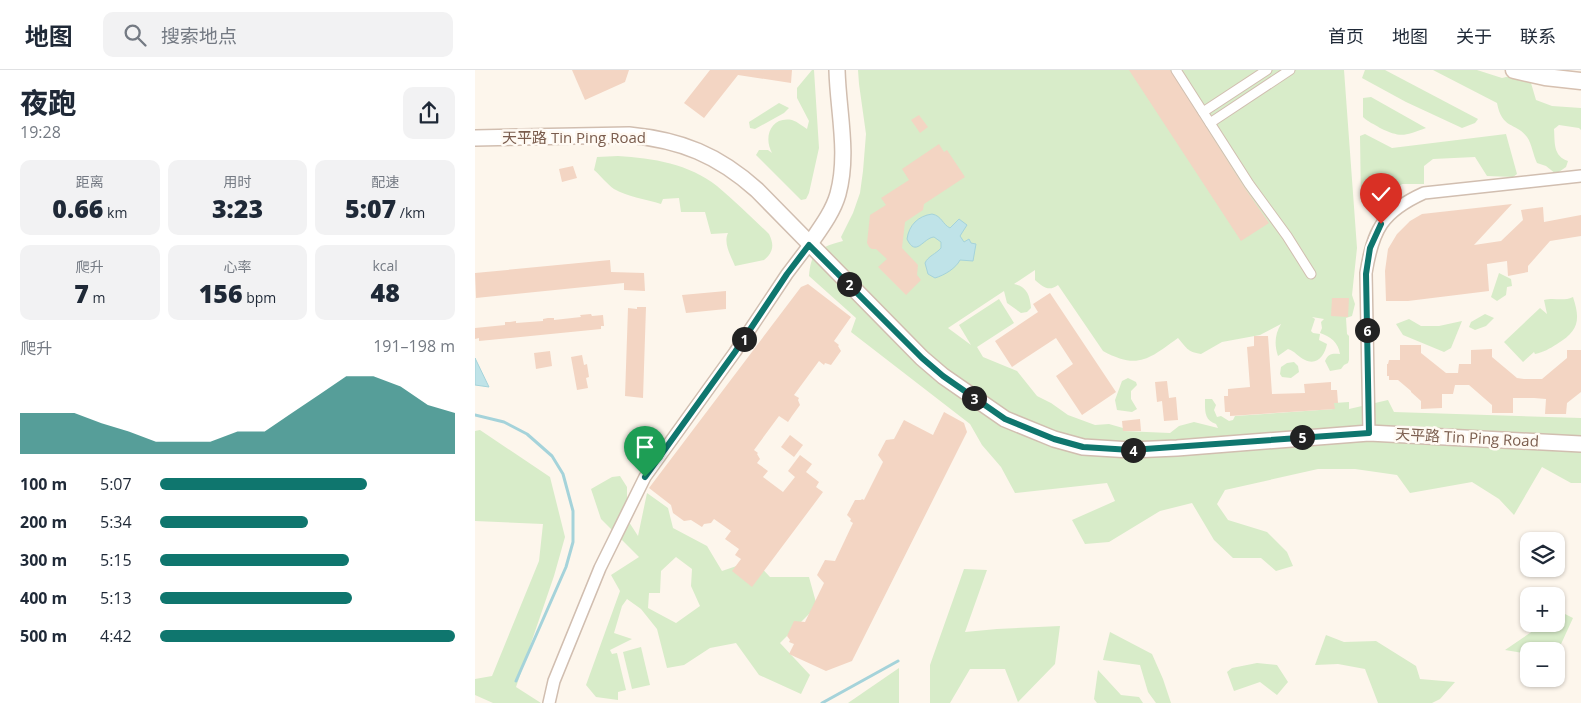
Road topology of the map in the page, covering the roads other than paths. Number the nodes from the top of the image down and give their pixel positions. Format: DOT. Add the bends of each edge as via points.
graph roads {
  1 [pos="837,70"];
  2 [pos="1176,70"];
  3 [pos="1267,70"];
  4 [pos="1291,70"];
  5 [pos="1514,70"];
  6 [pos="1581,81"];
  7 [pos="1203,112"];
  8 [pos="1210,123"];
  9 [pos="475,138"];
  10 [pos="1581,176"];
  11 [pos="809,245"];
  12 [pos="1311,274"];
  13 [pos="1369,433"];
  14 [pos="1581,444"];
  15 [pos="549,703"];
  1 -- 11 [label="street" via="843,132 842,171 837,195"];
  2 -- 7 [label="street"];
  3 -- 7 [label="street"];
  4 -- 8 [label="street"];
  5 -- 6 [label="main road"];
  7 -- 8 [label="street"];
  8 -- 12 [label="street"];
  9 -- 11 [label="street, 天平路 Tin Ping Road" via="629,135 673,142 707,154 734,171 757,190"];
  10 -- 13 [label="street" via="1424,193 1392,211 1381,224 1370,248 1366,274"];
  11 -- 13 [label="street, 天平路 Tin Ping Road" via="943,376 1005,419 1054,439 1083,447 1131,450"];
  11 -- 15 [label="street" via="645,477 600,568 554,681"];
  13 -- 14 [label="street, 天平路 Tin Ping Road"];
}
